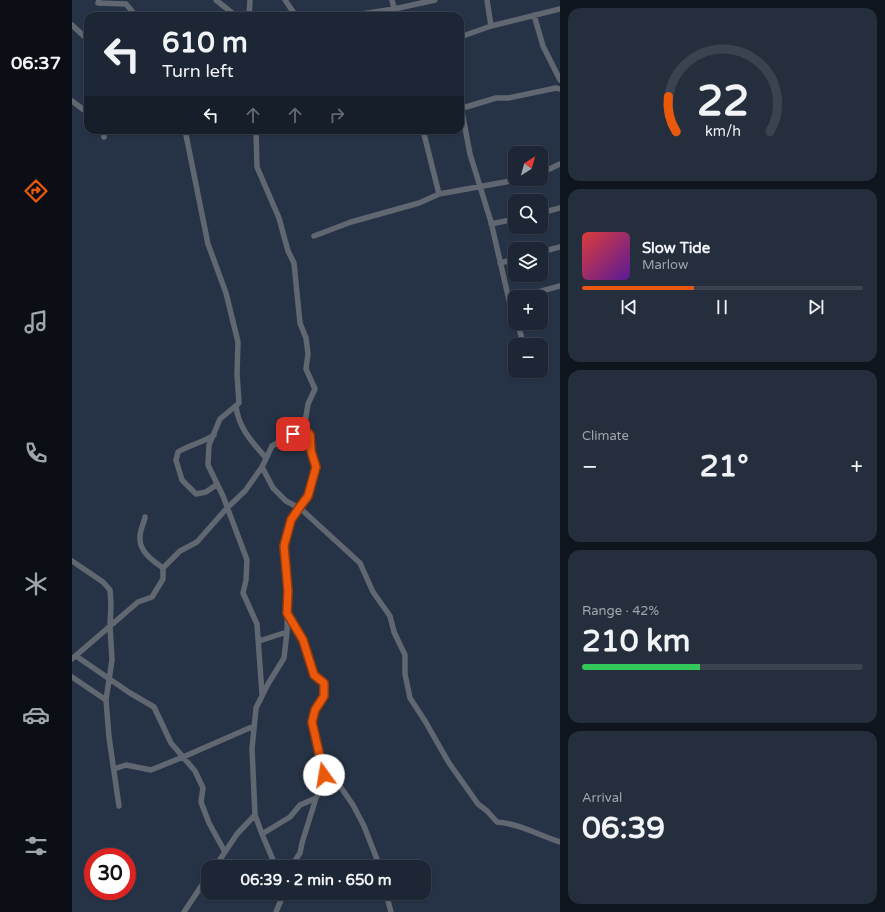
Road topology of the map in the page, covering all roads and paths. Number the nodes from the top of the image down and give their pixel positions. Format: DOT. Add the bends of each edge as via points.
graph roads {
  1 [pos="99,0"];
  2 [pos="216,0"];
  3 [pos="250,0"];
  4 [pos="285,0"];
  5 [pos="392,0"];
  6 [pos="435,0"];
  7 [pos="487,0"];
  8 [pos="394,9"];
  9 [pos="560,9"];
  10 [pos="133,12"];
  11 [pos="231,12"];
  12 [pos="249,12"];
  13 [pos="293,12"];
  14 [pos="375,12"];
  15 [pos="395,12"];
  16 [pos="534,15"];
  17 [pos="72,25"];
  18 [pos="491,26"];
  19 [pos="84,36"];
  20 [pos="464,36"];
  21 [pos="560,80"];
  22 [pos="560,89"];
  23 [pos="72,102"];
  24 [pos="464,105"];
  25 [pos="84,110"];
  26 [pos="464,120"];
  27 [pos="104,134"];
  28 [pos="186,134"];
  29 [pos="256,134"];
  30 [pos="424,134"];
  31 [pos="104,137"];
  32 [pos="560,164"];
  33 [pos="548,169"];
  34 [pos="508,182"];
  35 [pos="480,187"];
  36 [pos="439,194"];
  37 [pos="560,208"];
  38 [pos="548,211"];
  39 [pos="508,220"];
  40 [pos="491,224"];
  41 [pos="314,236"];
  42 [pos="560,247"];
  43 [pos="548,250"];
  44 [pos="508,261"];
  45 [pos="500,263"];
  46 [pos="560,286"];
  47 [pos="509,290"];
  48 [pos="545,290"];
  49 [pos="236,406"];
  50 [pos="304,428"];
  51 [pos="214,434"];
  52 [pos="266,458"];
  53 [pos="262,467"];
  54 [pos="216,485"];
  55 [pos="227,508"];
  56 [pos="299,508"];
  57 [pos="145,517"];
  58 [pos="72,560"];
  59 [pos="163,568"];
  60 [pos="287,613"];
  61 [pos="110,626"];
  62 [pos="287,632"];
  63 [pos="259,641"];
  64 [pos="74,658"];
  65 [pos="72,677"];
  66 [pos="109,679"];
  67 [pos="262,695"];
  68 [pos="106,700"];
  69 [pos="254,726"];
  70 [pos="183,757"];
  71 [pos="325,765"];
  72 [pos="114,769"];
  73 [pos="316,798"];
  74 [pos="119,806"];
  75 [pos="255,816"];
  76 [pos="262,834"];
  77 [pos="560,842"];
  78 [pos="225,852"];
  79 [pos="220,860"];
  80 [pos="273,860"];
  81 [pos="296,860"];
  82 [pos="377,860"];
  83 [pos="201,886"];
  84 [pos="281,900"];
  85 [pos="388,900"];
  86 [pos="184,912"];
  87 [pos="276,912"];
  88 [pos="392,912"];
  1 -- 10 [label="street" via="98,3 126,4"];
  2 -- 11 [label="street"];
  3 -- 12 [label="street"];
  4 -- 13 [label="street"];
  5 -- 8 [label="street"];
  6 -- 8 [label="street"];
  7 -- 18 [label="street"];
  8 -- 14 [label="street"];
  8 -- 15 [label="street"];
  9 -- 16 [label="street"];
  16 -- 18 [label="street"];
  16 -- 21 [label="street" via="543,46"];
  17 -- 19 [label="street"];
  18 -- 20 [label="street"];
  22 -- 24 [label="street"];
  23 -- 25 [label="street"];
  26 -- 35 [label="street" via="470,154"];
  27 -- 31 [label="street"];
  28 -- 49 [label="street" via="208,244 226,293 238,342 239,403"];
  29 -- 50 [label="street" via="257,167 294,263 300,323 306,338 308,354 306,368 315,389 308,404"];
  30 -- 36 [label="street"];
  32 -- 33 [label="street"];
  34 -- 35 [label="street"];
  35 -- 36 [label="street"];
  35 -- 40 [label="street"];
  36 -- 41 [label="street"];
  37 -- 38 [label="street"];
  39 -- 40 [label="street"];
  40 -- 45 [label="street"];
  42 -- 43 [label="street"];
  44 -- 45 [label="street"];
  45 -- 47 [label="street"];
  46 -- 48 [label="street"];
  49 -- 51 [label="street" via="220,419"];
  49 -- 52 [label="street" via="237,417"];
  50 -- 52 [label="street" via="272,446"];
  50 -- 56 [label="street" via="310,435 316,467 308,496"];
  51 -- 54 [label="street" via="209,445 208,465"];
  51 -- 54 [label="street" via="205,441 178,452 176,460 182,480 196,494 206,492"];
  52 -- 53 [label="street"];
  53 -- 55 [label="street"];
  53 -- 56 [label="street" via="273,488 286,501"];
  54 -- 55 [label="street"];
  55 -- 59 [label="street" via="197,542 180,551"];
  55 -- 63 [label="street" via="247,560 243,593 257,624"];
  56 -- 60 [label="street" via="291,520 284,546"];
  56 -- 77 [label="street" via="360,564 373,592 390,616 394,632 405,655 405,674 410,698 449,763 478,804 497,822 525,828"];
  57 -- 59 [label="street" via="140,539 150,559"];
  58 -- 61 [label="street" via="110,590"];
  59 -- 61 [label="street" via="163,579 152,596 138,602"];
  60 -- 62 [label="street"];
  60 -- 71 [label="street" via="303,640 314,675 324,683 324,696 315,710 312,722 320,757"];
  61 -- 64 [label="street"];
  61 -- 66 [label="street" via="112,660"];
  62 -- 63 [label="street"];
  62 -- 67 [label="street" via="284,658"];
  63 -- 67 [label="street"];
  64 -- 66 [label="street"];
  65 -- 68 [label="street"];
  66 -- 68 [label="street"];
  66 -- 70 [label="street" via="154,707 172,743"];
  67 -- 69 [label="street" via="256,708"];
  68 -- 72 [label="street"];
  69 -- 70 [label="street"];
  69 -- 75 [label="street" via="252,749"];
  70 -- 72 [label="street" via="151,770 126,765"];
  70 -- 78 [label="street" via="203,788 201,802 208,823"];
  71 -- 73 [label="street" via="323,785"];
  71 -- 82 [label="street" via="353,805"];
  72 -- 74 [label="street"];
  73 -- 76 [label="street" via="300,805 290,817"];
  73 -- 81 [label="street"];
  75 -- 76 [label="street"];
  75 -- 78 [label="street" via="237,834"];
  76 -- 80 [label="street"];
  78 -- 79 [label="street"];
  83 -- 86 [label="street"];
  84 -- 87 [label="street"];
  85 -- 88 [label="street"];
}
